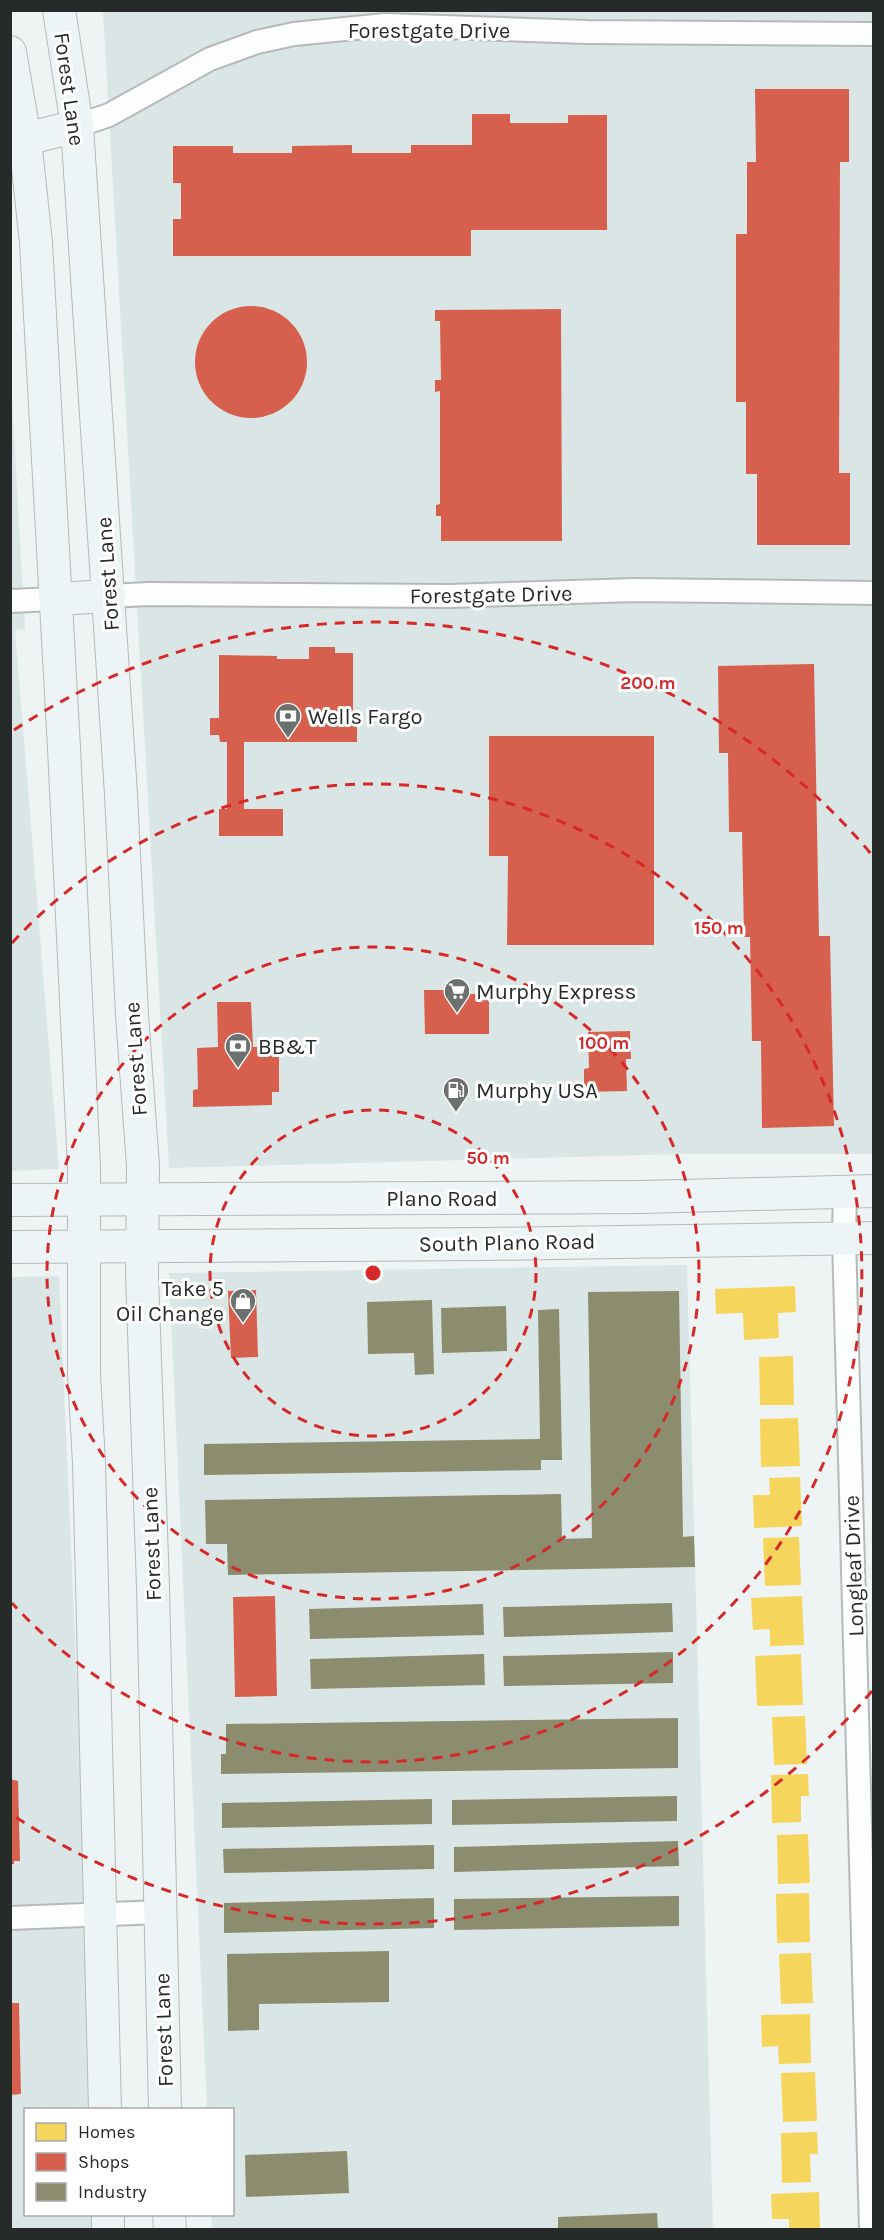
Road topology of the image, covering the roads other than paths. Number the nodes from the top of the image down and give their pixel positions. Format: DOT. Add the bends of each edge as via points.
graph roads {
  1 [pos="59,10"];
  2 [pos="873,34"];
  3 [pos="10,51"];
  4 [pos="77,126"];
  5 [pos="25,139"];
  6 [pos="873,593"];
  7 [pos="109,596"];
  8 [pos="55,599"];
  9 [pos="10,601"];
  10 [pos="859,1191"];
  11 [pos="83,1199"];
  12 [pos="10,1200"];
  13 [pos="143,1200"];
  14 [pos="859,1238"];
  15 [pos="83,1246"];
  16 [pos="10,1247"];
  17 [pos="141,1247"];
  18 [pos="160,1912"];
  19 [pos="98,1915"];
  20 [pos="10,1918"];
  21 [pos="105,2108"];
  22 [pos="165,2108"];
  23 [pos="871,2229"];
  1 -- 4 [label="main road, Forest Lane"];
  2 -- 4 [label="street, Forestgate Drive" via="586,32 385,25 294,34 210,58 109,115"];
  3 -- 5 [label="main road"];
  4 -- 5 [label="main road"];
  4 -- 7 [label="main road, Forest Lane"];
  5 -- 8 [label="main road" via="36,243"];
  6 -- 7 [label="street, Forestgate Drive" via="635,590 450,596"];
  7 -- 8 [label="main road"];
  7 -- 13 [label="main road, Forest Lane"];
  8 -- 9 [label="street"];
  8 -- 11 [label="main road"];
  10 -- 13 [label="main road, Plano Road" via="644,1197"];
  10 -- 14 [label="street, Longleaf Drive"];
  11 -- 12 [label="main road, Plano Road"];
  11 -- 13 [label="main road, Plano Road"];
  11 -- 15 [label="main road"];
  13 -- 17 [label="main road, Forest Lane"];
  14 -- 17 [label="main road, South Plano Road"];
  14 -- 23 [label="street, Longleaf Drive"];
  15 -- 16 [label="main road"];
  15 -- 17 [label="main road"];
  15 -- 19 [label="main road"];
  17 -- 18 [label="main road, Forest Lane"];
  18 -- 19 [label="street"];
  18 -- 22 [label="main road, Forest Lane"];
  19 -- 20 [label="street"];
  19 -- 21 [label="main road"];
}
